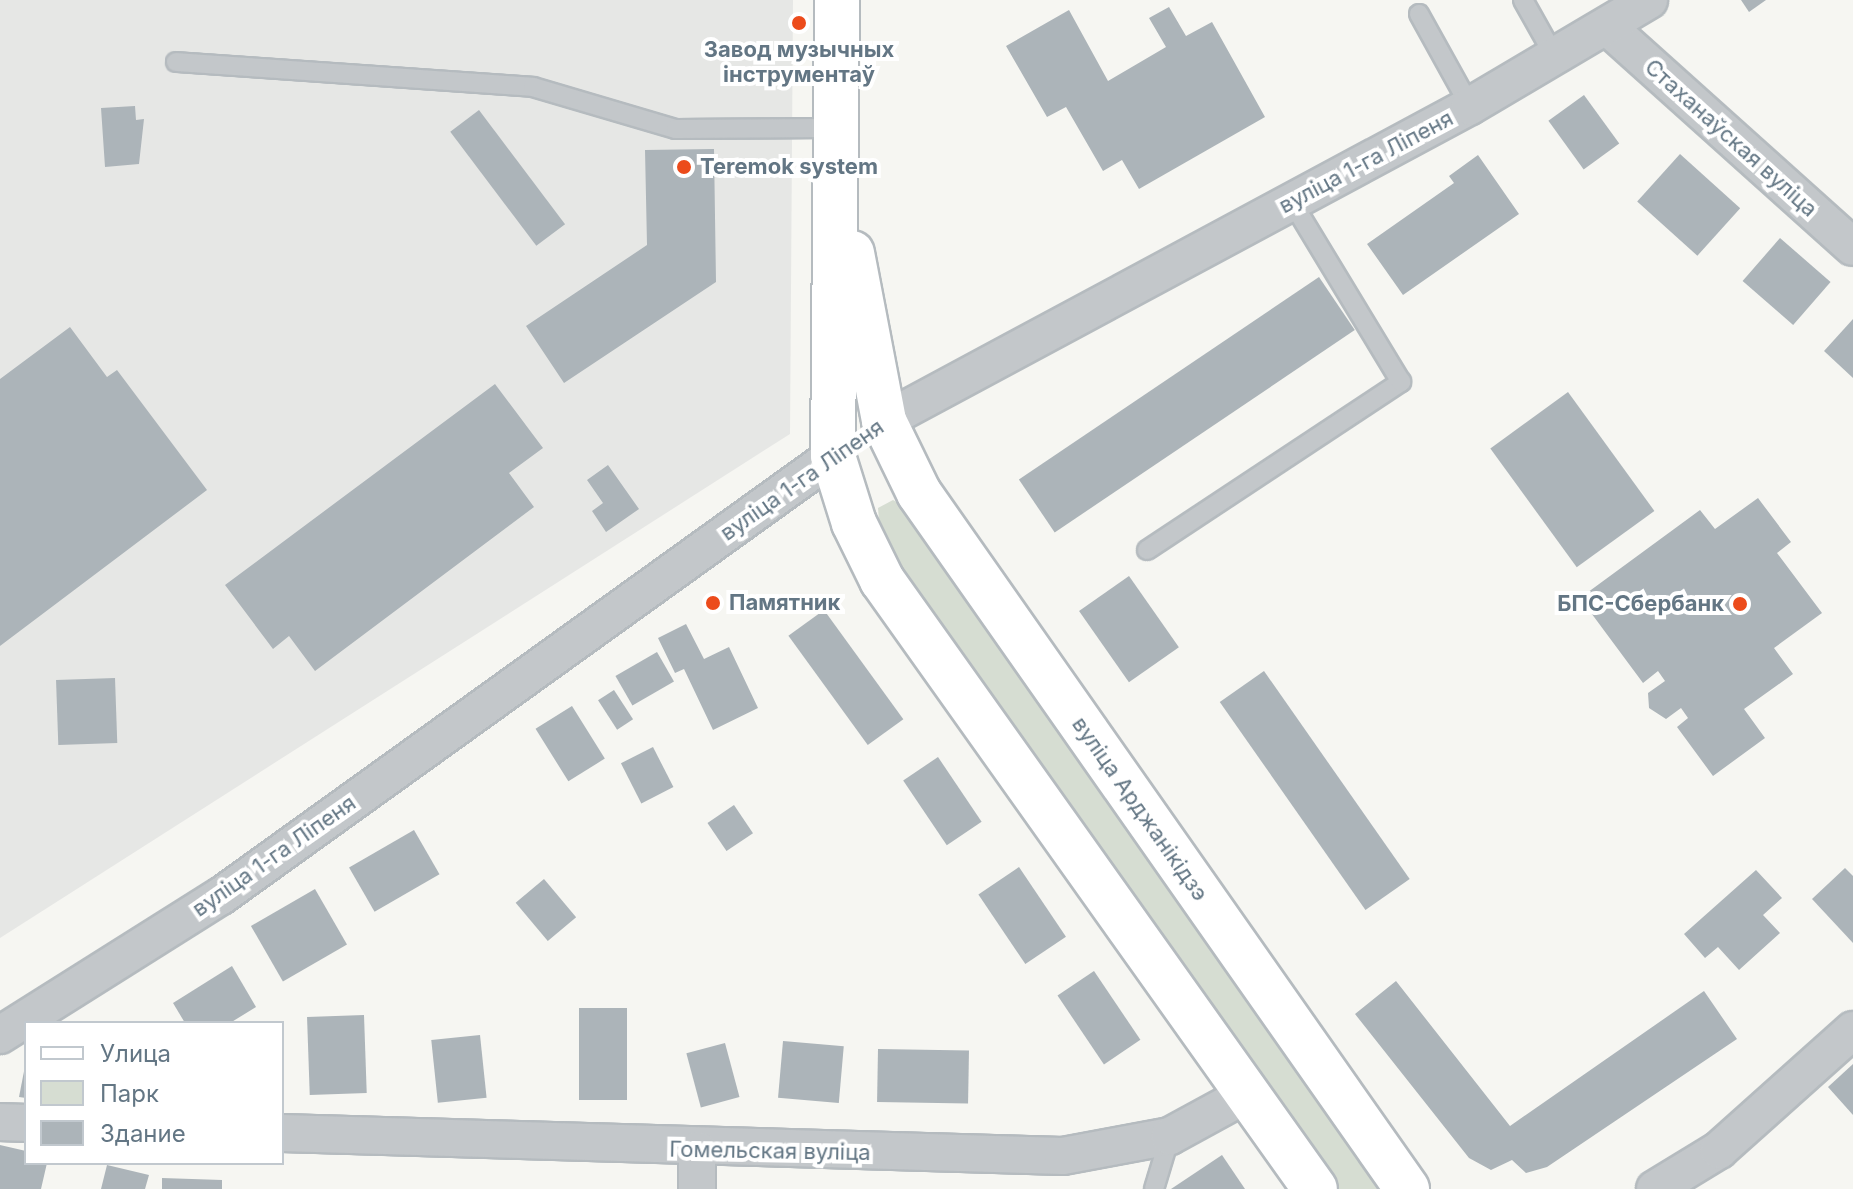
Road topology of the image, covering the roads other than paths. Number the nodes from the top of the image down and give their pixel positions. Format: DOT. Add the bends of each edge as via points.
graph roads {
  1 [pos="837,0"];
  2 [pos="1523,0"];
  3 [pos="1649,0"];
  4 [pos="1419,14"];
  5 [pos="1610,29"];
  6 [pos="1555,57"];
  7 [pos="176,62"];
  8 [pos="1470,106"];
  9 [pos="831,137"];
  10 [pos="1292,202"];
  11 [pos="1853,247"];
  12 [pos="884,421"];
  13 [pos="833,456"];
  14 [pos="1147,550"];
  15 [pos="1853,1030"];
  16 [pos="0,1035"];
  17 [pos="1247,1094"];
  18 [pos="0,1122"];
  19 [pos="24,1123"];
  20 [pos="284,1133"];
  21 [pos="1170,1136"];
  22 [pos="698,1150"];
  23 [pos="697,1189"];
  24 [pos="1154,1189"];
  25 [pos="1315,1189"];
  26 [pos="1407,1189"];
  27 [pos="1655,1189"];
  1 -- 9 [label="main road"];
  2 -- 6 [label="lane"];
  3 -- 5 [label="street, вуліца 1-га Ліпеня"];
  4 -- 8 [label="lane"];
  5 -- 6 [label="street, вуліца 1-га Ліпеня"];
  5 -- 11 [label="street, Стаханаўская вуліца"];
  6 -- 8 [label="street, вуліца 1-га Ліпеня"];
  7 -- 9 [label="lane" via="533,87 676,129"];
  8 -- 10 [label="street, вуліца 1-га Ліпеня"];
  9 -- 12 [label="main road, вуліца Арджанікідзэ"];
  9 -- 13 [label="main road"];
  10 -- 12 [label="street, вуліца 1-га Ліпеня"];
  10 -- 14 [label="lane" via="1401,382"];
  12 -- 13 [label="main road, вуліца 1-га Ліпеня"];
  12 -- 26 [label="main road, вуліца Арджанікідзэ" via="919,493"];
  13 -- 16 [label="street, вуліца 1-га Ліпеня" via="221,896"];
  13 -- 17 [label="main road" via="882,580"];
  15 -- 27 [label="street" via="1719,1150"];
  17 -- 21 [label="street, Гомельская вуліца"];
  17 -- 25 [label="main road"];
  18 -- 19 [label="street"];
  20 -- 22 [label="street, Гомельская вуліца"];
  21 -- 22 [label="street, Гомельская вуліца" via="1063,1156"];
  21 -- 24 [label="lane"];
  22 -- 23 [label="street"];
}
